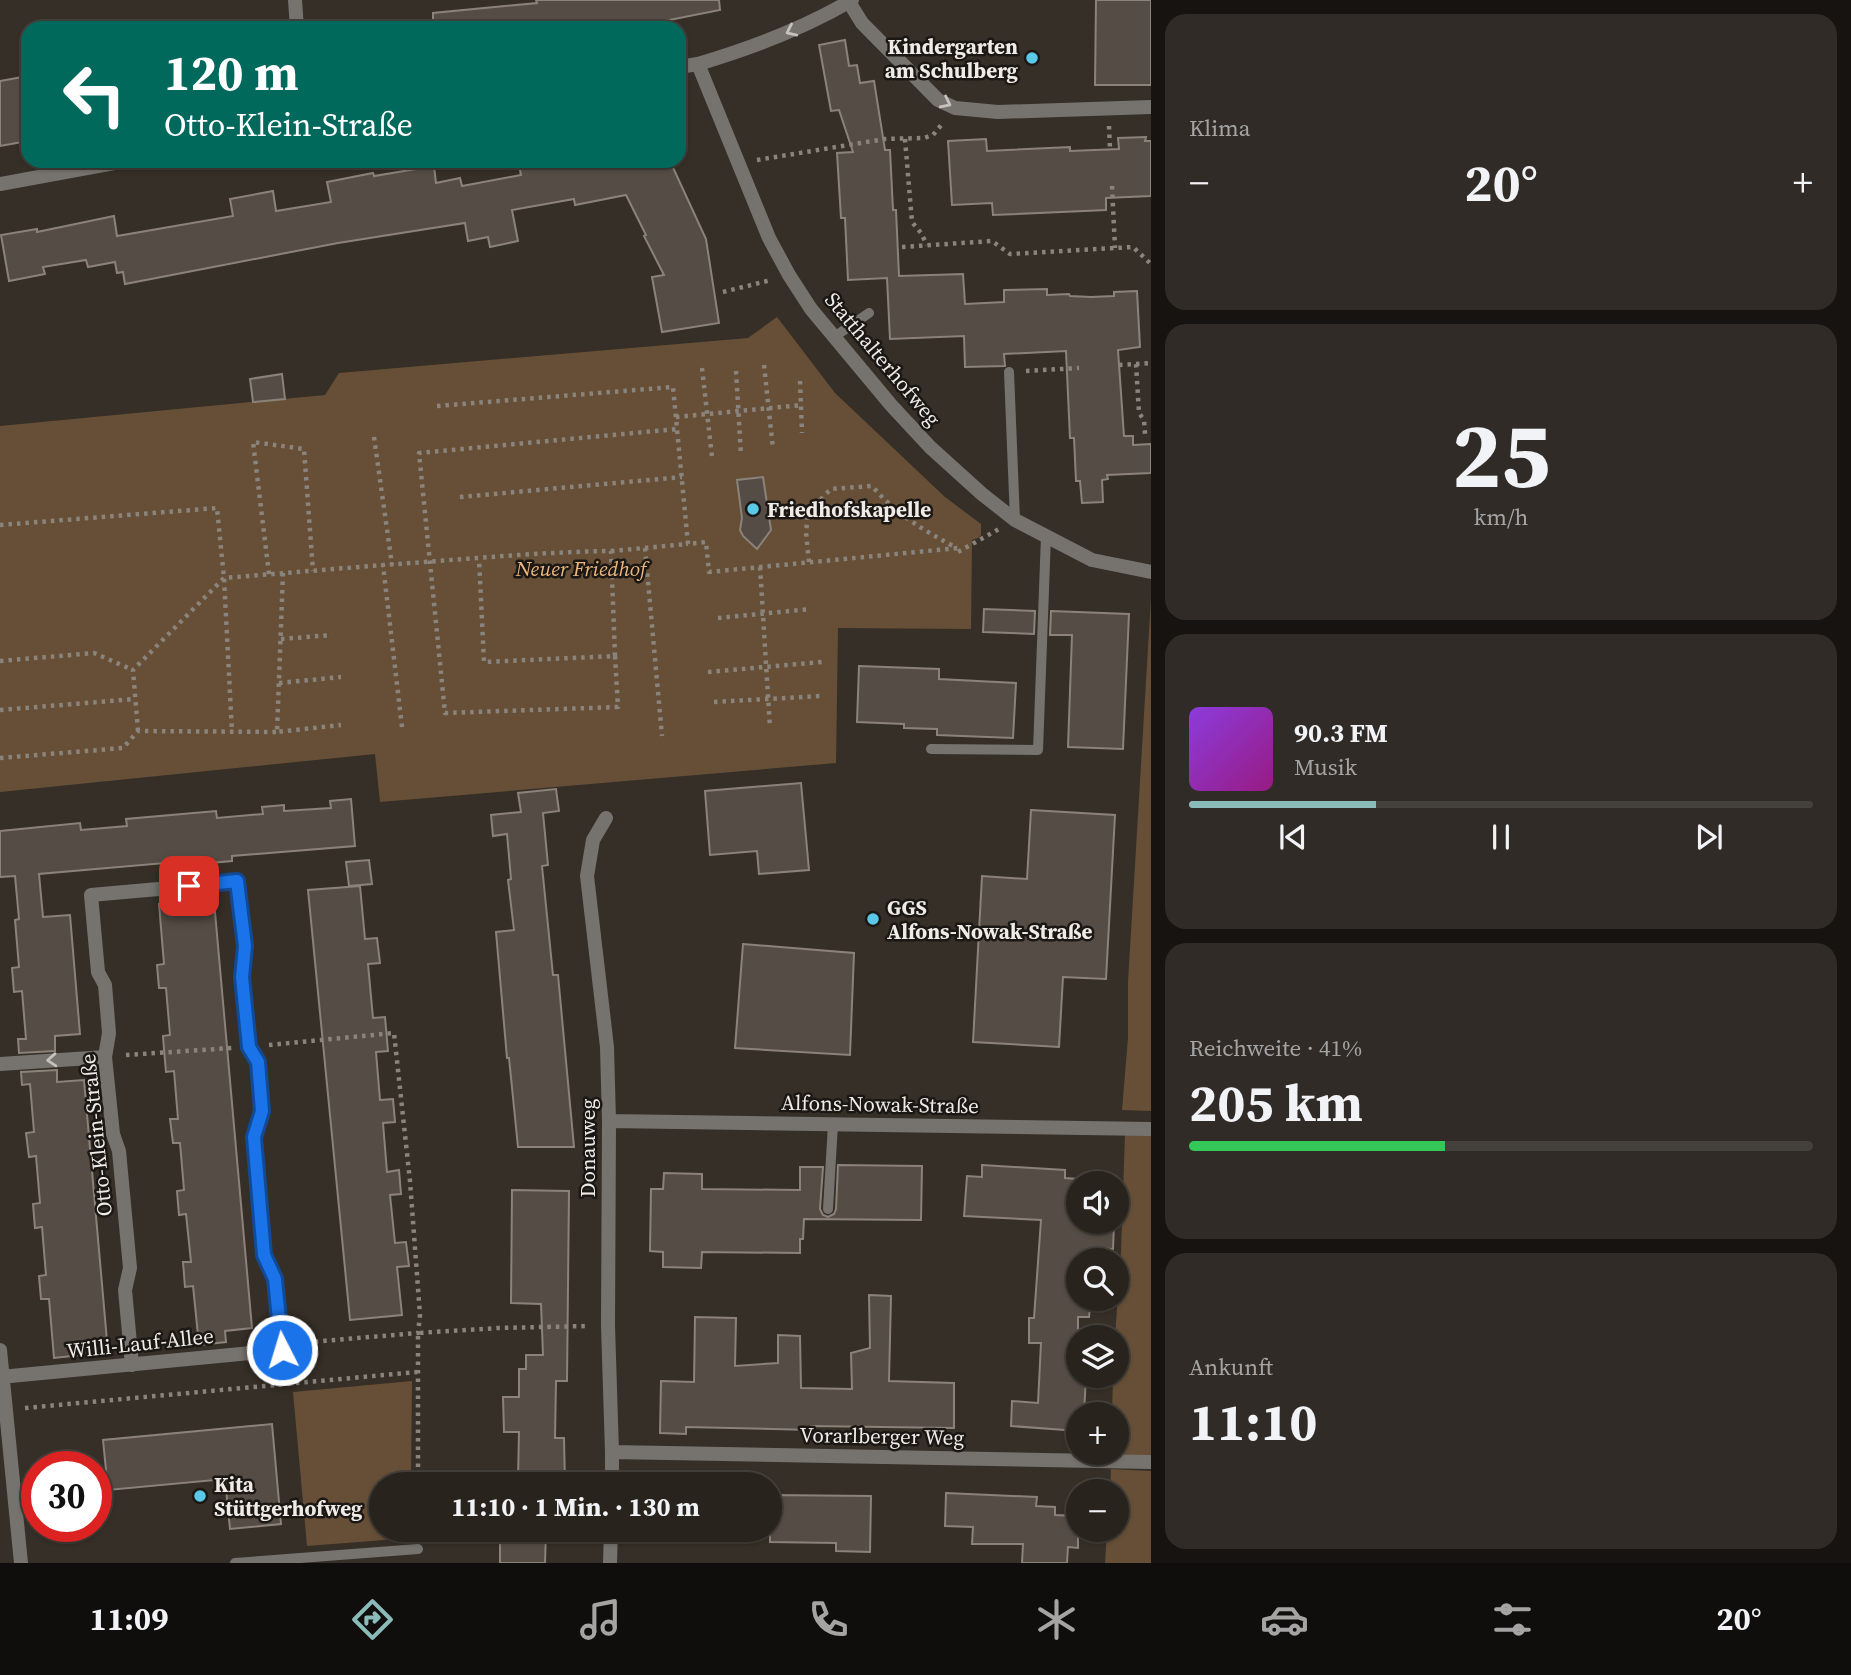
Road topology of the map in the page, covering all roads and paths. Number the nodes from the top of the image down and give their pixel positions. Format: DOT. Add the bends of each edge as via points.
graph roads {
  1 [pos="295,0"];
  2 [pos="851,1"];
  3 [pos="296,21"];
  4 [pos="698,64"];
  5 [pos="686,66"];
  6 [pos="1151,107"];
  7 [pos="954,108"];
  8 [pos="905,139"];
  9 [pos="738,163"];
  10 [pos="87,168"];
  11 [pos="0,184"];
  12 [pos="1112,186"];
  13 [pos="927,245"];
  14 [pos="902,247"];
  15 [pos="1115,248"];
  16 [pos="1151,264"];
  17 [pos="789,275"];
  18 [pos="723,292"];
  19 [pos="869,313"];
  20 [pos="834,337"];
  21 [pos="1151,363"];
  22 [pos="1136,364"];
  23 [pos="764,365"];
  24 [pos="1119,365"];
  25 [pos="702,368"];
  26 [pos="1079,368"];
  27 [pos="736,371"];
  28 [pos="1009,372"];
  29 [pos="800,381"];
  30 [pos="802,405"];
  31 [pos="437,406"];
  32 [pos="768,408"];
  33 [pos="739,411"];
  34 [pos="706,414"];
  35 [pos="676,417"];
  36 [pos="677,429"];
  37 [pos="802,433"];
  38 [pos="1145,434"];
  39 [pos="374,437"];
  40 [pos="773,449"];
  41 [pos="741,455"];
  42 [pos="712,457"];
  43 [pos="682,477"];
  44 [pos="460,497"];
  45 [pos="1015,520"];
  46 [pos="0,525"];
  47 [pos="1046,536"];
  48 [pos="688,544"];
  49 [pos="645,548"];
  50 [pos="958,548"];
  51 [pos="611,551"];
  52 [pos="479,559"];
  53 [pos="430,562"];
  54 [pos="809,562"];
  55 [pos="383,565"];
  56 [pos="392,565"];
  57 [pos="760,567"];
  58 [pos="313,571"];
  59 [pos="1151,572"];
  60 [pos="283,573"];
  61 [pos="269,574"];
  62 [pos="224,578"];
  63 [pos="811,609"];
  64 [pos="764,615"];
  65 [pos="718,618"];
  66 [pos="332,635"];
  67 [pos="281,639"];
  68 [pos="615,656"];
  69 [pos="0,661"];
  70 [pos="822,662"];
  71 [pos="766,666"];
  72 [pos="133,670"];
  73 [pos="708,672"];
  74 [pos="341,677"];
  75 [pos="279,683"];
  76 [pos="820,696"];
  77 [pos="135,699"];
  78 [pos="769,700"];
  79 [pos="714,702"];
  80 [pos="0,710"];
  81 [pos="341,725"];
  82 [pos="402,727"];
  83 [pos="770,728"];
  84 [pos="138,732"];
  85 [pos="232,732"];
  86 [pos="277,732"];
  87 [pos="662,736"];
  88 [pos="930,749"];
  89 [pos="0,758"];
  90 [pos="607,818"];
  91 [pos="394,1033"];
  92 [pos="105,1057"];
  93 [pos="0,1063"];
  94 [pos="609,1121"];
  95 [pos="833,1124"];
  96 [pos="1151,1129"];
  97 [pos="828,1209"];
  98 [pos="608,1325"];
  99 [pos="418,1333"];
  100 [pos="0,1350"];
  101 [pos="282,1350"];
  102 [pos="132,1365"];
  103 [pos="417,1372"];
  104 [pos="1,1377"];
  105 [pos="6,1410"];
  106 [pos="612,1452"];
  107 [pos="1151,1462"];
  108 [pos="418,1472"];
  109 [pos="612,1472"];
  110 [pos="611,1542"];
  111 [pos="418,1549"];
  112 [pos="21,1563"];
  113 [pos="235,1563"];
  114 [pos="611,1563"];
  1 -- 3 [label="street"];
  2 -- 4 [label="street, one-way" via="789,33"];
  2 -- 7 [label="street, one-way" via="862,23 937,100"];
  4 -- 5 [label="street"];
  4 -- 9 [label="street, Statthalterhofweg"];
  6 -- 7 [label="street" via="998,112"];
  7 -- 8 [label="path" via="933,135"];
  8 -- 9 [label="path"];
  8 -- 13 [label="path" via="912,222"];
  9 -- 17 [label="street, Statthalterhofweg"];
  10 -- 11 [label="street"];
  12 -- 15 [label="path"];
  13 -- 14 [label="path"];
  13 -- 15 [label="path" via="992,241 1010,254"];
  15 -- 16 [label="path" via="1133,247"];
  17 -- 18 [label="path"];
  17 -- 20 [label="street, Statthalterhofweg"];
  19 -- 20 [label="lane"];
  20 -- 45 [label="street, Statthalterhofweg" via="930,447"];
  21 -- 22 [label="path"];
  22 -- 24 [label="path"];
  22 -- 38 [label="path"];
  23 -- 32 [label="path"];
  25 -- 34 [label="path"];
  26 -- 28 [label="path"];
  27 -- 33 [label="path"];
  28 -- 45 [label="lane"];
  29 -- 30 [label="path"];
  30 -- 32 [label="path"];
  30 -- 37 [label="path"];
  31 -- 35 [label="path" via="673,387"];
  32 -- 33 [label="path"];
  32 -- 40 [label="path"];
  33 -- 34 [label="path"];
  33 -- 41 [label="path"];
  34 -- 35 [label="path"];
  34 -- 42 [label="path"];
  35 -- 36 [label="path"];
  36 -- 43 [label="path"];
  36 -- 53 [label="path" via="419,453"];
  39 -- 56 [label="path"];
  43 -- 44 [label="path"];
  43 -- 48 [label="path"];
  45 -- 47 [label="street, Statthalterhofweg"];
  45 -- 50 [label="path" via="958,552"];
  46 -- 62 [label="path" via="217,508"];
  47 -- 59 [label="street, Statthalterhofweg" via="1092,560"];
  47 -- 88 [label="lane" via="1038,750"];
  48 -- 49 [label="path"];
  48 -- 57 [label="path" via="706,542 709,572"];
  49 -- 51 [label="path"];
  49 -- 87 [label="path"];
  50 -- 54 [label="path"];
  50 -- 54 [label="path" via="917,527 872,486 831,489 808,512"];
  51 -- 52 [label="path"];
  51 -- 68 [label="path"];
  52 -- 53 [label="path"];
  52 -- 68 [label="path" via="484,662"];
  53 -- 56 [label="path"];
  53 -- 68 [label="path" via="444,713 618,707"];
  54 -- 57 [label="path"];
  55 -- 56 [label="path"];
  55 -- 58 [label="path"];
  55 -- 82 [label="path"];
  57 -- 64 [label="path"];
  58 -- 60 [label="path"];
  58 -- 61 [label="path" via="304,449 253,442"];
  60 -- 61 [label="path"];
  60 -- 67 [label="path"];
  61 -- 62 [label="path"];
  62 -- 72 [label="path"];
  62 -- 85 [label="path"];
  63 -- 64 [label="path"];
  64 -- 65 [label="path"];
  64 -- 71 [label="path"];
  66 -- 67 [label="path"];
  67 -- 75 [label="path"];
  69 -- 72 [label="path" via="94,653"];
  70 -- 71 [label="path"];
  71 -- 73 [label="path"];
  71 -- 78 [label="path"];
  72 -- 77 [label="path"];
  74 -- 75 [label="path"];
  75 -- 86 [label="path"];
  76 -- 78 [label="path"];
  77 -- 80 [label="path"];
  77 -- 84 [label="path"];
  78 -- 79 [label="path"];
  78 -- 83 [label="path"];
  81 -- 86 [label="path"];
  84 -- 85 [label="path"];
  84 -- 89 [label="path" via="123,748"];
  85 -- 86 [label="path"];
  90 -- 94 [label="street, Donauweg" via="593,840 587,876 607,1048"];
  91 -- 99 [label="path" via="410,1181"];
  92 -- 93 [label="street, one-way"];
  92 -- 101 [label="street, Otto-Klein-Straße" via="109,1033 105,985 98,972 91,895 237,881 249,1047 258,1062 262,1111 254,1137 264,1255 275,1279"];
  92 -- 102 [label="street, Otto-Klein-Straße" via="130,1268 125,1290"];
  94 -- 95 [label="street, Alfons-Nowak-Straße"];
  94 -- 98 [label="street, Donauweg"];
  95 -- 96 [label="street, Alfons-Nowak-Straße"];
  95 -- 97 [label="lane"];
  98 -- 99 [label="path"];
  98 -- 106 [label="street, Donauweg"];
  99 -- 101 [label="path" via="293,1343"];
  99 -- 103 [label="path"];
  100 -- 104 [label="street"];
  101 -- 102 [label="street, Willi-Lauf-Allee"];
  102 -- 104 [label="street, Willi-Lauf-Allee"];
  103 -- 105 [label="path"];
  103 -- 108 [label="path"];
  104 -- 105 [label="street"];
  105 -- 112 [label="street"];
  106 -- 107 [label="street, Vorarlberger Weg"];
  106 -- 109 [label="street, Donauweg"];
  110 -- 114 [label="street"];
  111 -- 113 [label="lane"];
}
